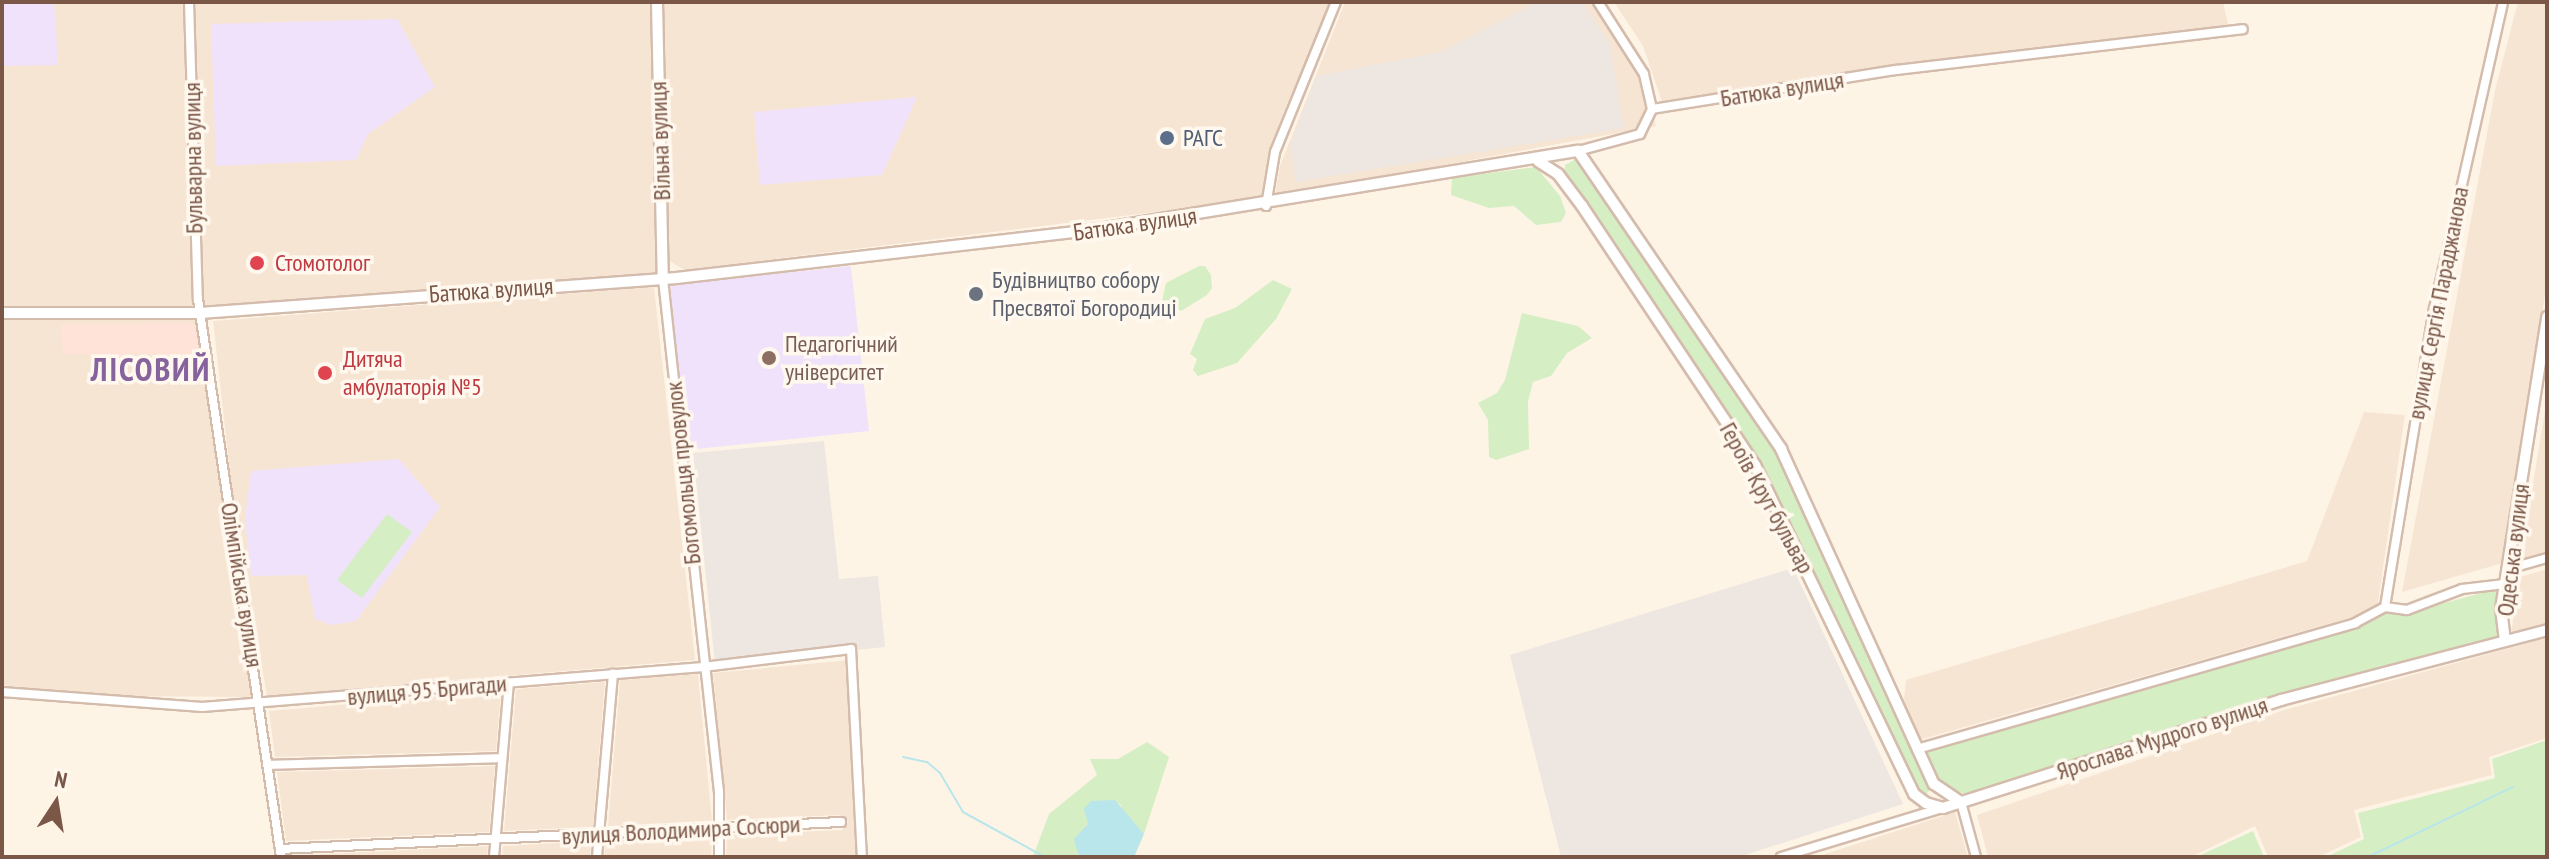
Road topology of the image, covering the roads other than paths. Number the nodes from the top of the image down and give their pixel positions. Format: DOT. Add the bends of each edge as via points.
graph roads {
  1 [pos="189,2"];
  2 [pos="657,2"];
  3 [pos="1336,2"];
  4 [pos="1598,2"];
  5 [pos="2503,2"];
  6 [pos="2243,29"];
  7 [pos="1652,109"];
  8 [pos="1578,151"];
  9 [pos="1536,160"];
  10 [pos="1266,206"];
  11 [pos="663,279"];
  12 [pos="2,313"];
  13 [pos="200,313"];
  14 [pos="2547,317"];
  15 [pos="2547,558"];
  16 [pos="2508,569"];
  17 [pos="2505,584"];
  18 [pos="2385,607"];
  19 [pos="2547,630"];
  20 [pos="2505,641"];
  21 [pos="703,667"];
  22 [pos="613,674"];
  23 [pos="509,683"];
  24 [pos="2,692"];
  25 [pos="261,704"];
  26 [pos="1917,749"];
  27 [pos="502,758"];
  28 [pos="269,765"];
  29 [pos="1961,802"];
  30 [pos="1943,808"];
  31 [pos="841,822"];
  32 [pos="719,828"];
  33 [pos="599,834"];
  34 [pos="496,839"];
  35 [pos="281,853"];
  36 [pos="494,857"];
  37 [pos="597,857"];
  38 [pos="719,857"];
  39 [pos="862,857"];
  40 [pos="1781,857"];
  41 [pos="1976,857"];
  1 -- 13 [label="street, Бульварна вулиця"];
  2 -- 11 [label="street, Вільна вулиця"];
  3 -- 10 [label="street" via="1275,152"];
  4 -- 7 [label="street" via="1639,65"];
  5 -- 18 [label="street, вулиця Сергія Параджанова" via="2434,309"];
  6 -- 7 [label="street, Батюка вулиця" via="1896,70"];
  7 -- 8 [label="street, Батюка вулиця" via="1640,134"];
  8 -- 9 [label="street, Батюка вулиця"];
  8 -- 26 [label="street, Героїв Крут бульвар" via="1781,449"];
  9 -- 10 [label="street, Батюка вулиця"];
  9 -- 30 [label="street, Героїв Крут бульвар" via="1558,174 1582,206 1755,465 1914,794"];
  10 -- 11 [label="street, Батюка вулиця"];
  11 -- 13 [label="street, Батюка вулиця"];
  11 -- 21 [label="street, Богомольця провулок"];
  12 -- 13 [label="street, Батюка вулиця"];
  13 -- 25 [label="street, Олімпійська вулиця"];
  14 -- 16 [label="street, Одеська вулиця"];
  15 -- 16 [label="street"];
  16 -- 17 [label="street, Одеська вулиця"];
  17 -- 18 [label="street" via="2462,589 2407,610"];
  17 -- 20 [label="street, Одеська вулиця"];
  18 -- 26 [label="street" via="2355,623"];
  19 -- 20 [label="street, Ярослава Мудрого вулиця"];
  20 -- 29 [label="street, Ярослава Мудрого вулиця" via="2281,700"];
  21 -- 22 [label="street, вулиця 95 Бригади"];
  21 -- 32 [label="street, Богомольця провулок"];
  21 -- 39 [label="street, вулиця 95 Бригади" via="851,649"];
  22 -- 23 [label="street, вулиця 95 Бригади"];
  22 -- 33 [label="street"];
  23 -- 25 [label="street, вулиця 95 Бригади"];
  23 -- 27 [label="street"];
  24 -- 25 [label="street, вулиця 95 Бригади" via="105,704"];
  25 -- 28 [label="street, Олімпійська вулиця"];
  26 -- 29 [label="street, Героїв Крут бульвар" via="1934,784"];
  27 -- 28 [label="street"];
  27 -- 34 [label="street"];
  28 -- 35 [label="street, Олімпійська вулиця"];
  29 -- 30 [label="street, Ярослава Мудрого вулиця"];
  29 -- 41 [label="street"];
  30 -- 40 [label="street, Ярослава Мудрого вулиця"];
  31 -- 32 [label="street, вулиця Володимира Сосюри"];
  32 -- 33 [label="street, вулиця Володимира Сосюри"];
  32 -- 38 [label="street, Богомольця провулок"];
  33 -- 34 [label="street, вулиця Володимира Сосюри"];
  33 -- 37 [label="street"];
  34 -- 35 [label="street, вулиця Володимира Сосюри"];
  34 -- 36 [label="street"];
}
